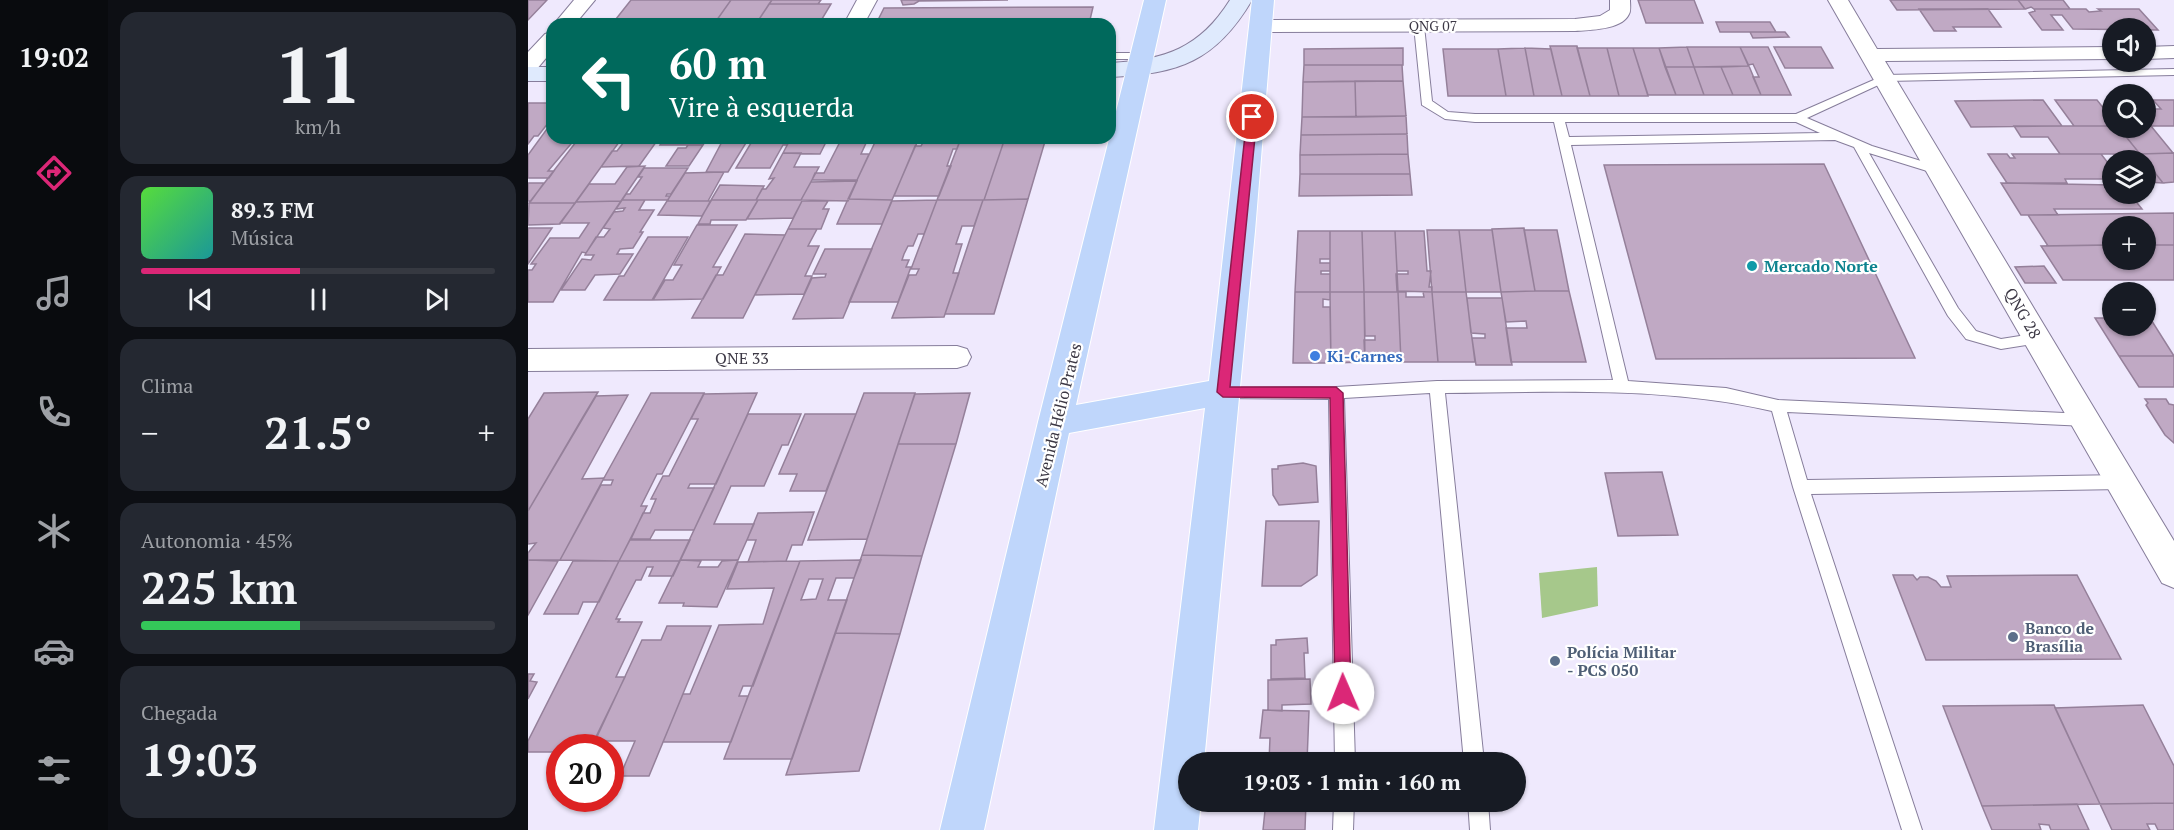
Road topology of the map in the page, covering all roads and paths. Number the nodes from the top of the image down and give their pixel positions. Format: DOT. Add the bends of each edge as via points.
graph roads {
  1 [pos="585,0"];
  2 [pos="867,0"];
  3 [pos="1155,0"];
  4 [pos="1241,0"];
  5 [pos="1620,0"];
  6 [pos="1838,0"];
  7 [pos="1262,13"];
  8 [pos="569,18"];
  9 [pos="857,18"];
  10 [pos="1419,26"];
  11 [pos="546,45"];
  12 [pos="2174,52"];
  13 [pos="2156,53"];
  14 [pos="2102,54"];
  15 [pos="1116,57"];
  16 [pos="1140,63"];
  17 [pos="528,65"];
  18 [pos="1878,66"];
  19 [pos="1116,69"];
  20 [pos="2174,72"];
  21 [pos="528,74"];
  22 [pos="546,74"];
  23 [pos="1688,118"];
  24 [pos="1798,118"];
  25 [pos="1559,120"];
  26 [pos="1834,137"];
  27 [pos="1694,139"];
  28 [pos="1564,141"];
  29 [pos="1860,148"];
  30 [pos="1940,171"];
  31 [pos="2038,338"];
  32 [pos="957,357"];
  33 [pos="528,360"];
  34 [pos="1622,386"];
  35 [pos="1437,387"];
  36 [pos="1223,392"];
  37 [pos="1336,393"];
  38 [pos="1778,406"];
  39 [pos="2086,420"];
  40 [pos="1055,422"];
  41 [pos="2122,482"];
  42 [pos="1801,487"];
  43 [pos="2174,572"];
  44 [pos="1345,752"];
  45 [pos="1473,752"];
  46 [pos="1344,812"];
  47 [pos="1479,812"];
  48 [pos="962,830"];
  49 [pos="1176,830"];
  50 [pos="1343,830"];
  51 [pos="1480,830"];
  52 [pos="1912,830"];
  1 -- 8 [label="street"];
  2 -- 9 [label="street"];
  3 -- 16 [label="main road, Avenida Hélio Prates"];
  4 -- 16 [label="main road" via="1230,22 1214,39 1184,56"];
  5 -- 10 [label="street, QNG 07" via="1620,13 1605,22"];
  6 -- 18 [label="street, QNG 28"];
  7 -- 10 [label="street, QNG 07"];
  7 -- 36 [label="main road"];
  10 -- 25 [label="lane" via="1426,103 1445,115"];
  11 -- 17 [label="street"];
  12 -- 13 [label="street"];
  14 -- 18 [label="street"];
  15 -- 16 [label="lane"];
  16 -- 19 [label="main road"];
  16 -- 40 [label="main road, Avenida Hélio Prates"];
  18 -- 20 [label="lane"];
  18 -- 24 [label="lane"];
  18 -- 30 [label="street, QNG 28"];
  21 -- 22 [label="main road"];
  23 -- 24 [label="lane"];
  23 -- 25 [label="lane"];
  23 -- 27 [label="lane"];
  24 -- 26 [label="lane"];
  25 -- 28 [label="lane"];
  26 -- 27 [label="lane"];
  26 -- 29 [label="lane"];
  27 -- 28 [label="lane"];
  28 -- 34 [label="lane"];
  29 -- 30 [label="lane"];
  29 -- 31 [label="lane" via="1953,312 1971,335 2001,344"];
  30 -- 31 [label="street, QNG 28"];
  31 -- 39 [label="street, QNG 28"];
  32 -- 33 [label="street, QNE 33"];
  34 -- 35 [label="lane"];
  34 -- 38 [label="lane" via="1726,394"];
  35 -- 37 [label="lane"];
  35 -- 45 [label="lane"];
  36 -- 37 [label="lane"];
  36 -- 40 [label="main road"];
  36 -- 49 [label="main road"];
  37 -- 44 [label="lane"];
  38 -- 39 [label="lane"];
  38 -- 42 [label="lane"];
  39 -- 41 [label="street, QNG 28"];
  40 -- 48 [label="main road, Avenida Hélio Prates"];
  41 -- 42 [label="lane"];
  41 -- 43 [label="street, QNG 28"];
  42 -- 52 [label="lane"];
  46 -- 50 [label="lane"];
  47 -- 51 [label="lane"];
}
